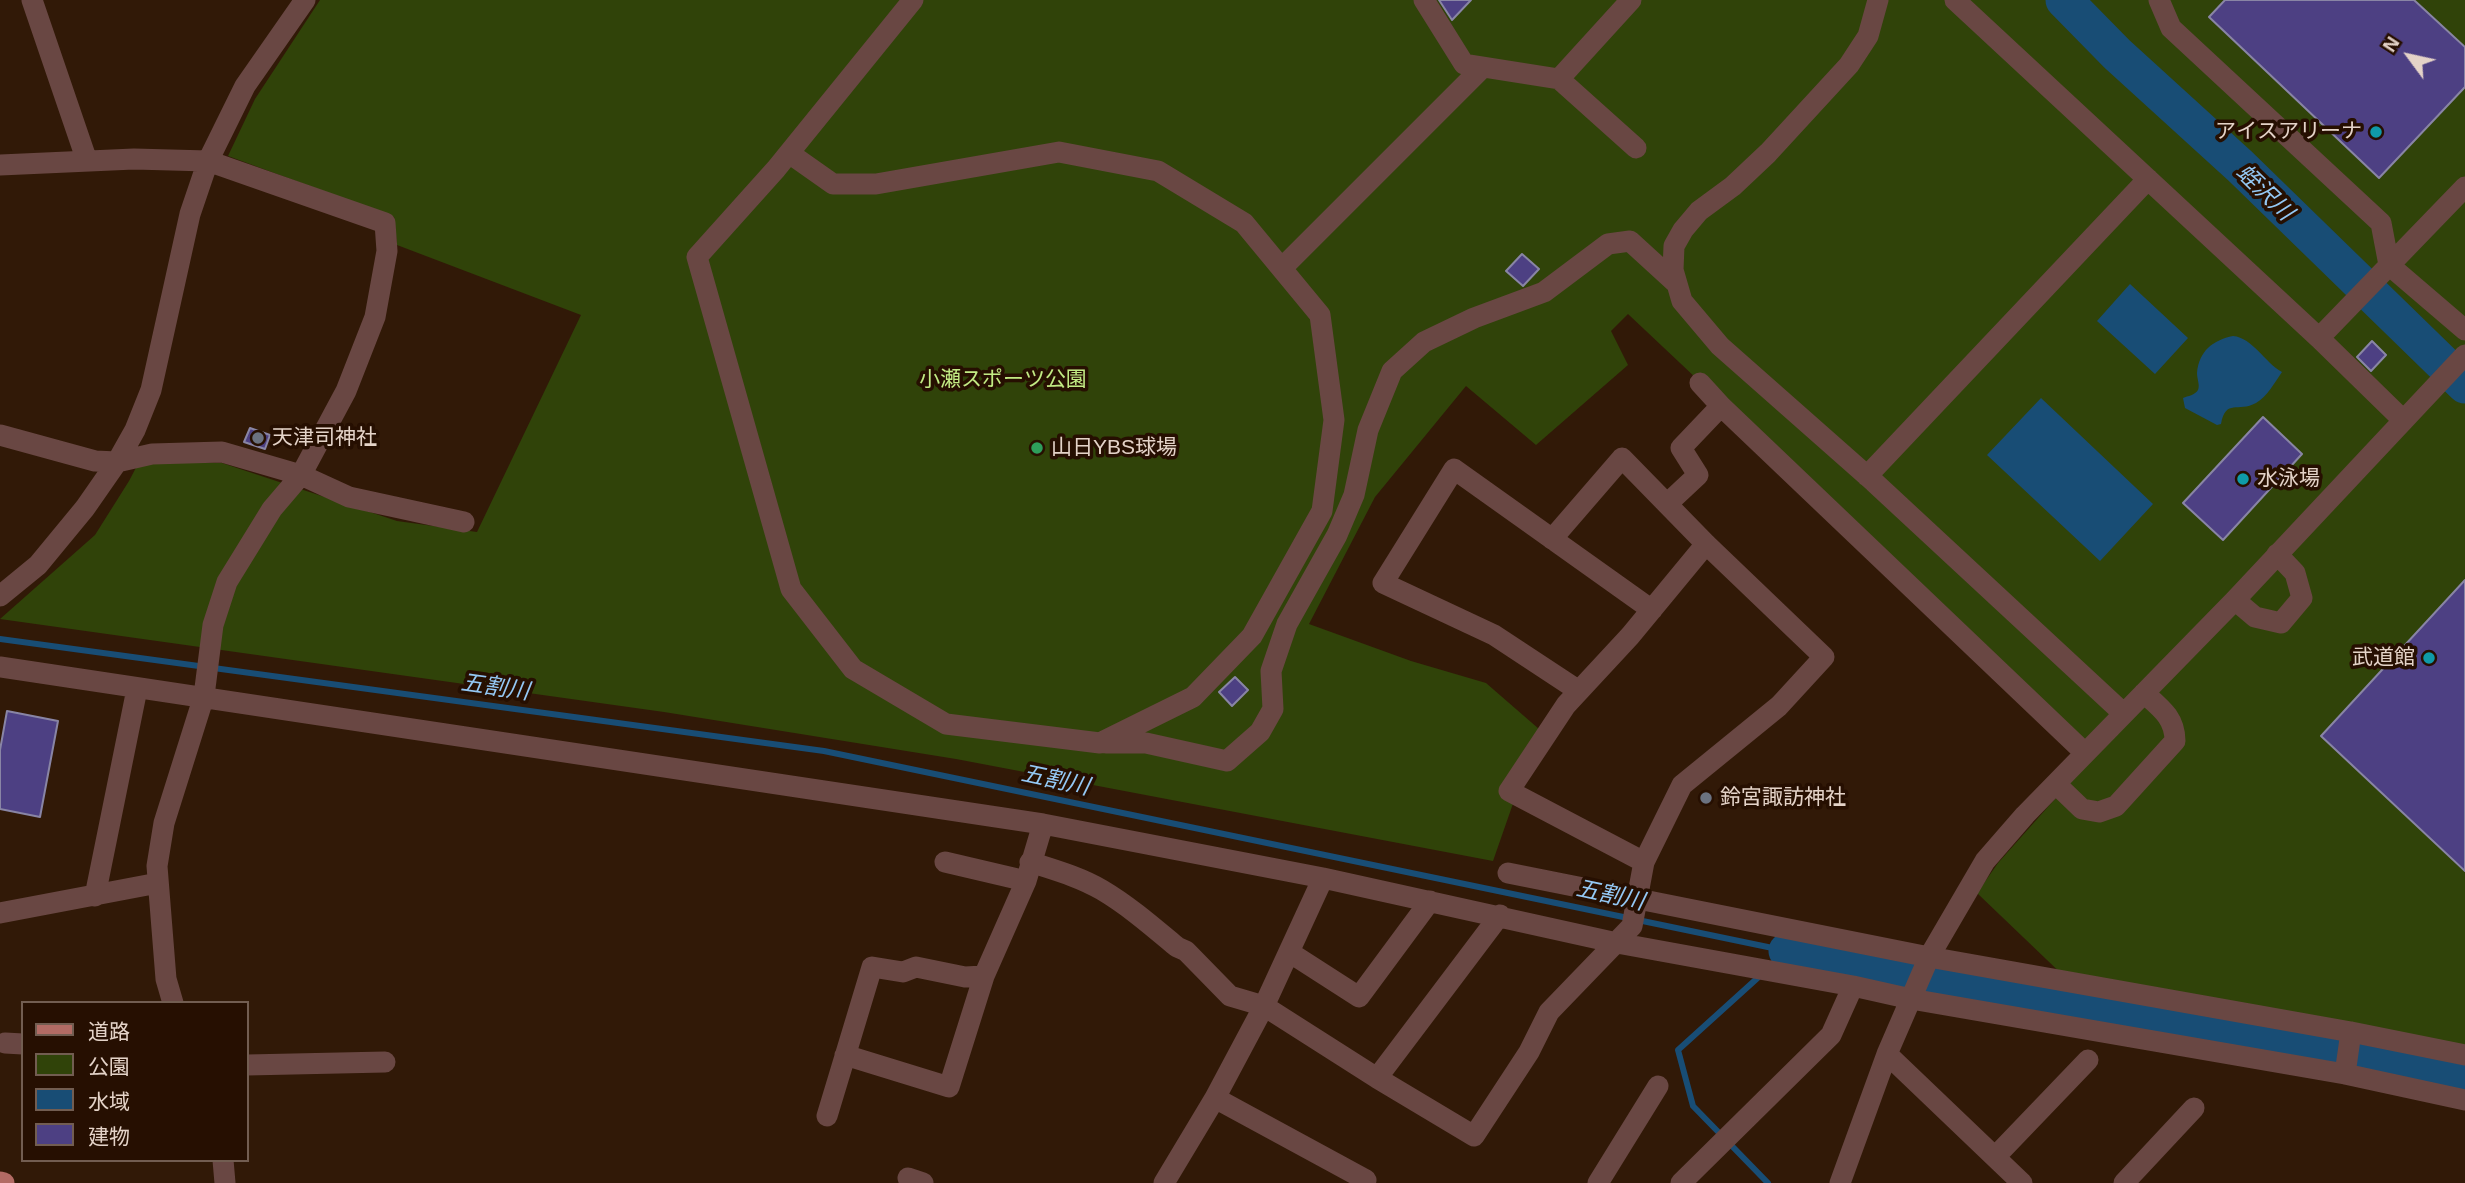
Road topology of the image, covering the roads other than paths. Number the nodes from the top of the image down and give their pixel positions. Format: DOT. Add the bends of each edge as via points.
graph roads {
  1 [pos="32,0"];
  2 [pos="305,0"];
  3 [pos="913,0"];
  4 [pos="1424,0"];
  5 [pos="1631,0"];
  6 [pos="1878,0"];
  7 [pos="2159,0"];
  8 [pos="1962,2"];
  9 [pos="1483,67"];
  10 [pos="1559,79"];
  11 [pos="1636,148"];
  12 [pos="789,153"];
  13 [pos="87,161"];
  14 [pos="208,161"];
  15 [pos="0,165"];
  16 [pos="2148,178"];
  17 [pos="2465,187"];
  18 [pos="2389,265"];
  19 [pos="1282,268"];
  20 [pos="1677,284"];
  21 [pos="2465,330"];
  22 [pos="2319,338"];
  23 [pos="2465,355"];
  24 [pos="1700,383"];
  25 [pos="1721,407"];
  26 [pos="2403,420"];
  27 [pos="0,435"];
  28 [pos="117,462"];
  29 [pos="301,475"];
  30 [pos="1867,476"];
  31 [pos="1667,504"];
  32 [pos="464,522"];
  33 [pos="1552,539"];
  34 [pos="1706,544"];
  35 [pos="2277,554"];
  36 [pos="0,596"];
  37 [pos="2235,600"];
  38 [pos="1652,610"];
  39 [pos="0,667"];
  40 [pos="137,688"];
  41 [pos="205,690"];
  42 [pos="1579,691"];
  43 [pos="2144,693"];
  44 [pos="2123,713"];
  45 [pos="1100,743"];
  46 [pos="2085,753"];
  47 [pos="2056,784"];
  48 [pos="1043,824"];
  49 [pos="945,862"];
  50 [pos="1644,862"];
  51 [pos="1028,872"];
  52 [pos="1508,873"];
  53 [pos="1322,878"];
  54 [pos="158,883"];
  55 [pos="95,896"];
  56 [pos="1430,901"];
  57 [pos="1637,902"];
  58 [pos="0,913"];
  59 [pos="1500,915"];
  60 [pos="1617,943"];
  61 [pos="1289,952"];
  62 [pos="1928,961"];
  63 [pos="984,976"];
  64 [pos="1853,986"];
  65 [pos="1914,994"];
  66 [pos="172,1001"];
  67 [pos="1264,1006"];
  68 [pos="2351,1032"];
  69 [pos="1887,1054"];
  70 [pos="845,1055"];
  71 [pos="2465,1055"];
  72 [pos="2088,1060"];
  73 [pos="385,1062"];
  74 [pos="248,1065"];
  75 [pos="2345,1074"];
  76 [pos="1377,1078"];
  77 [pos="1658,1086"];
  78 [pos="1216,1098"];
  79 [pos="2465,1100"];
  80 [pos="2194,1108"];
  81 [pos="827,1116"];
  82 [pos="1995,1157"];
  83 [pos="223,1162"];
  84 [pos="225,1183"];
  85 [pos="1164,1183"];
  86 [pos="1364,1183"];
  87 [pos="1598,1183"];
  88 [pos="1681,1183"];
  89 [pos="1840,1183"];
  90 [pos="2022,1183"];
  91 [pos="2124,1183"];
  1 -- 13 [label="street"];
  2 -- 14 [label="street" via="245,86"];
  3 -- 12 [label="street"];
  4 -- 9 [label="street" via="1464,64"];
  5 -- 10 [label="street"];
  6 -- 20 [label="street" via="1868,36 1849,65 1768,153 1683,230 1674,246"];
  7 -- 18 [label="street" via="2171,27 2381,223"];
  8 -- 16 [label="street"];
  9 -- 10 [label="street"];
  9 -- 19 [label="street"];
  10 -- 11 [label="street"];
  12 -- 19 [label="street" via="833,184 876,184 1059,152 1158,171 1244,223"];
  12 -- 45 [label="street" via="697,257 791,589 853,669 946,724"];
  13 -- 14 [label="street"];
  13 -- 15 [label="street"];
  14 -- 28 [label="street" via="190,214 151,390"];
  14 -- 29 [label="street" via="384,223 387,251 375,317 346,391"];
  16 -- 22 [label="street"];
  16 -- 30 [label="street"];
  17 -- 18 [label="street"];
  18 -- 21 [label="street"];
  18 -- 22 [label="street"];
  19 -- 45 [label="street" via="1320,315 1334,420 1322,511 1252,636 1193,697"];
  20 -- 30 [label="street" via="1682,300 1720,346"];
  20 -- 45 [label="street" via="1630,241 1608,244 1544,292 1424,342 1392,371 1368,430 1354,495 1287,624 1271,671 1273,709 1261,732 1227,761 1146,743"];
  22 -- 26 [label="street"];
  23 -- 26 [label="street"];
  24 -- 25 [label="street"];
  25 -- 31 [label="street" via="1681,449 1698,475"];
  25 -- 46 [label="street"];
  26 -- 35 [label="street"];
  27 -- 28 [label="street" via="96,461"];
  28 -- 29 [label="street" via="152,454 222,452"];
  28 -- 36 [label="street" via="38,565"];
  29 -- 32 [label="street" via="349,498"];
  29 -- 41 [label="street" via="271,509 227,582 213,625"];
  30 -- 44 [label="street"];
  31 -- 33 [label="street" via="1622,458"];
  31 -- 34 [label="street"];
  33 -- 38 [label="street"];
  33 -- 42 [label="street" via="1454,469 1383,583 1494,635"];
  34 -- 38 [label="street"];
  34 -- 50 [label="street" via="1824,657 1779,706 1682,785"];
  35 -- 37 [label="street"];
  35 -- 37 [label="street" via="2295,573 2302,598 2281,623 2255,617"];
  37 -- 43 [label="street"];
  38 -- 42 [label="street"];
  39 -- 40 [label="street"];
  40 -- 41 [label="street"];
  40 -- 55 [label="street"];
  41 -- 48 [label="street"];
  41 -- 54 [label="street" via="164,823"];
  42 -- 50 [label="street" via="1510,792"];
  43 -- 44 [label="street"];
  43 -- 47 [label="street" via="2169,715 2175,741 2116,806 2099,812 2082,809"];
  44 -- 46 [label="street"];
  46 -- 47 [label="street"];
  47 -- 62 [label="street" via="1985,861"];
  48 -- 51 [label="street"];
  48 -- 53 [label="street"];
  49 -- 51 [label="street"];
  50 -- 57 [label="street"];
  51 -- 63 [label="street"];
  51 -- 67 [label="street" via="1080,879 1103,891 1186,951 1230,996"];
  52 -- 57 [label="street"];
  53 -- 56 [label="street"];
  53 -- 61 [label="street"];
  54 -- 55 [label="street"];
  54 -- 66 [label="street" via="166,979"];
  55 -- 58 [label="street"];
  56 -- 59 [label="street"];
  56 -- 61 [label="street" via="1359,996"];
  57 -- 60 [label="street" via="1632,926"];
  57 -- 62 [label="street"];
  59 -- 60 [label="street"];
  59 -- 76 [label="street"];
  60 -- 64 [label="street"];
  60 -- 76 [label="street" via="1549,1012 1530,1052 1474,1136"];
  61 -- 67 [label="street"];
  62 -- 65 [label="street"];
  62 -- 68 [label="street"];
  63 -- 70 [label="street" via="916,967 903,972 872,967"];
  63 -- 70 [label="street" via="949,1087"];
  64 -- 65 [label="street"];
  64 -- 88 [label="street" via="1831,1035"];
  65 -- 69 [label="street"];
  65 -- 75 [label="street"];
  67 -- 76 [label="street"];
  67 -- 78 [label="street"];
  68 -- 71 [label="street"];
  68 -- 75 [label="street"];
  69 -- 82 [label="street"];
  69 -- 89 [label="street"];
  70 -- 81 [label="street"];
  72 -- 82 [label="street"];
  73 -- 74 [label="street"];
  75 -- 79 [label="street"];
  77 -- 87 [label="street"];
  78 -- 85 [label="street"];
  78 -- 86 [label="street" via="1366,1180"];
  80 -- 91 [label="street"];
  82 -- 90 [label="street"];
  83 -- 84 [label="street"];
}
